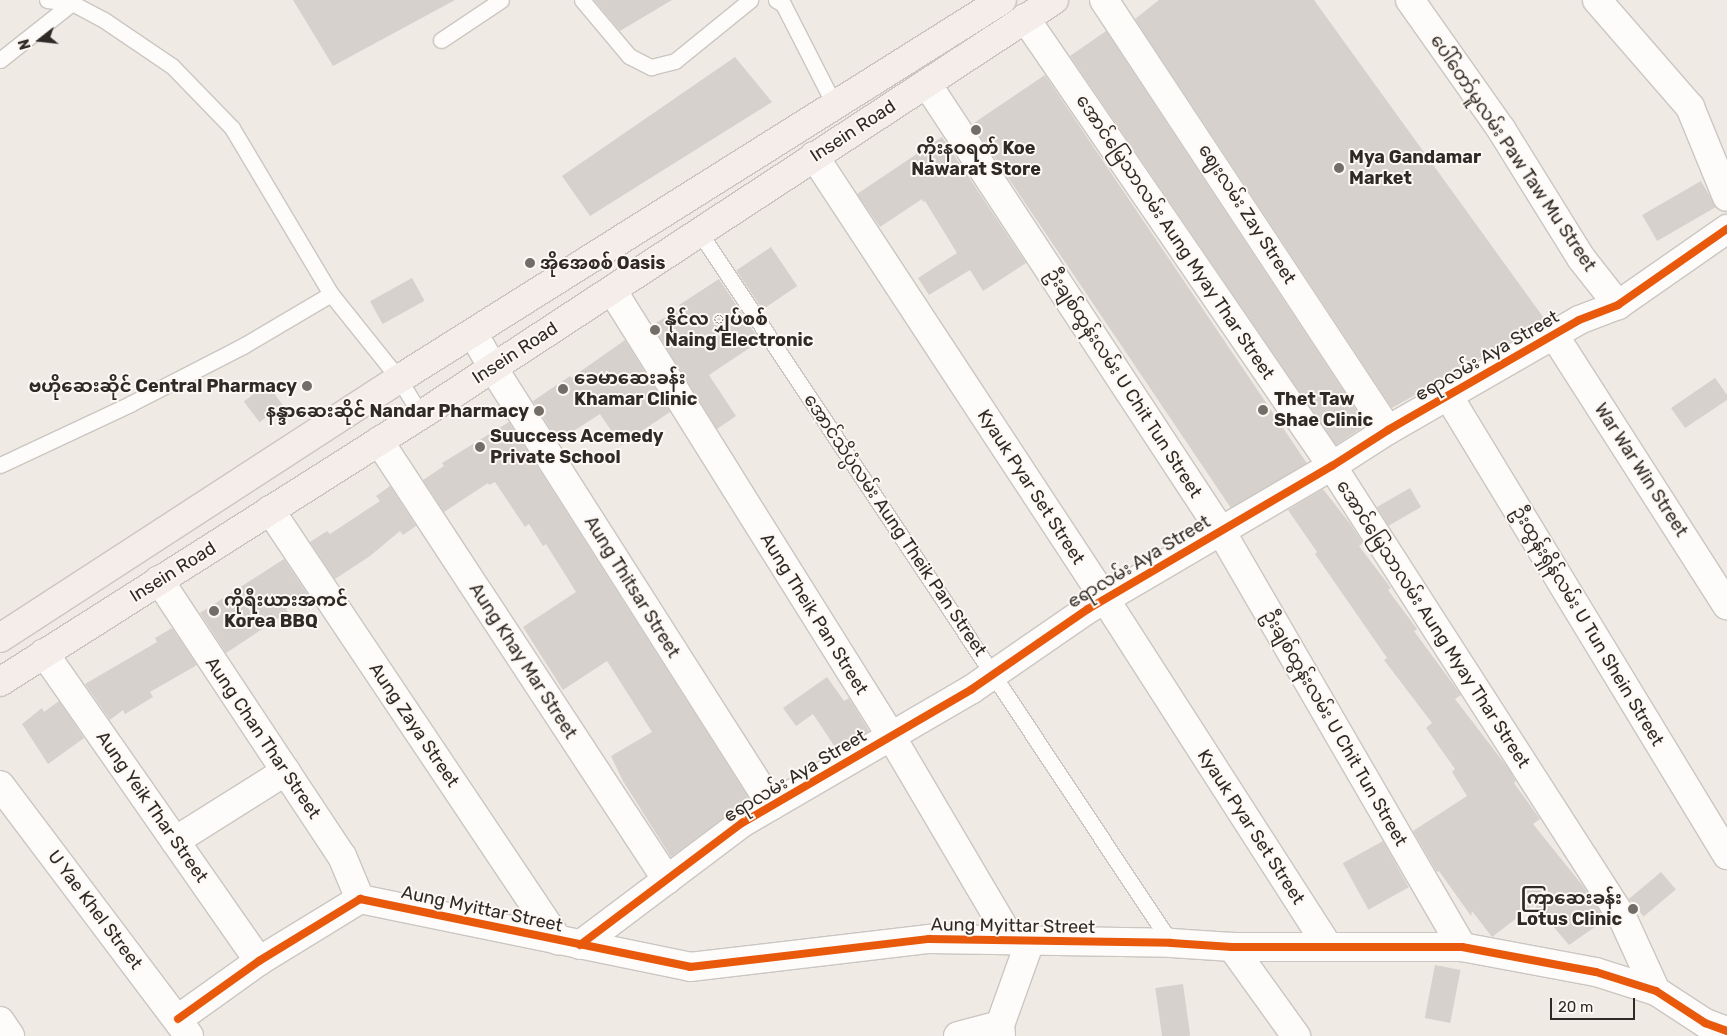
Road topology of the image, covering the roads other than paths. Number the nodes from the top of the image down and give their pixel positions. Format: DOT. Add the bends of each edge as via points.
graph roads {
  1 [pos="47,0"];
  2 [pos="500,0"];
  3 [pos="582,0"];
  4 [pos="750,0"];
  5 [pos="776,0"];
  6 [pos="1002,0"];
  7 [pos="1054,0"];
  8 [pos="1104,0"];
  9 [pos="1410,0"];
  10 [pos="1597,0"];
  11 [pos="72,3"];
  12 [pos="1025,18"];
  13 [pos="441,40"];
  14 [pos="0,60"];
  15 [pos="926,84"];
  16 [pos="835,106"];
  17 [pos="814,156"];
  18 [pos="1727,197"];
  19 [pos="1727,229"];
  20 [pos="700,232"];
  21 [pos="612,290"];
  22 [pos="331,294"];
  23 [pos="1618,305"];
  24 [pos="473,333"];
  25 [pos="1554,335"];
  26 [pos="493,368"];
  27 [pos="399,379"];
  28 [pos="1449,397"];
  29 [pos="421,415"];
  30 [pos="1388,430"];
  31 [pos="379,441"];
  32 [pos="0,465"];
  33 [pos="1332,466"];
  34 [pos="270,510"];
  35 [pos="1221,531"];
  36 [pos="159,580"];
  37 [pos="1105,599"];
  38 [pos="1727,605"];
  39 [pos="0,638"];
  40 [pos="44,653"];
  41 [pos="994,674"];
  42 [pos="0,682"];
  43 [pos="890,736"];
  44 [pos="286,771"];
  45 [pos="0,785"];
  46 [pos="772,806"];
  47 [pos="176,841"];
  48 [pos="1727,855"];
  49 [pos="667,880"];
  50 [pos="360,899"];
  51 [pos="1020,941"];
  52 [pos="569,942"];
  53 [pos="1171,943"];
  54 [pos="1327,945"];
  55 [pos="1232,946"];
  56 [pos="1462,947"];
  57 [pos="259,961"];
  58 [pos="1656,992"];
  59 [pos="0,1021"];
  60 [pos="183,1028"];
  61 [pos="1000,1031"];
  62 [pos="1727,1031"];
  63 [pos="10,1036"];
  64 [pos="958,1036"];
  65 [pos="1296,1036"];
  1 -- 11 [label="lane"];
  2 -- 13 [label="lane"];
  3 -- 4 [label="lane" via="628,56 651,67 675,62"];
  5 -- 16 [label="lane" via="783,4"];
  6 -- 16 [label="main road, Insein Road"];
  7 -- 12 [label="main road, Insein Road"];
  8 -- 30 [label="street, ဈေးလမ်း Zay Street"];
  9 -- 23 [label="street, ပေါ်တော်မူလမ်း Paw Taw Mu Street" via="1501,129 1581,258"];
  10 -- 18 [label="street" via="1690,107"];
  11 -- 14 [label="lane"];
  11 -- 22 [label="lane" via="104,20 172,66 232,128"];
  12 -- 15 [label="main road, Insein Road"];
  12 -- 33 [label="street, အောင်မြေသာလမ်း Aung Myay Thar Street"];
  15 -- 17 [label="main road, Insein Road"];
  15 -- 35 [label="street, ဦးချစ်ထွန်းလမ်း U Chit Tun Street"];
  16 -- 24 [label="main road, Insein Road"];
  17 -- 20 [label="main road, Insein Road"];
  17 -- 37 [label="street, Kyauk Pyar Set Street"];
  19 -- 23 [label="street, ဧရာလမ်း Aya Street"];
  20 -- 21 [label="main road, Insein Road"];
  20 -- 41 [label="lane, အောင်သိပ္ပံလမ်း Aung Theik Pan Street"];
  21 -- 26 [label="main road, Insein Road"];
  21 -- 43 [label="street, Aung Theik Pan Street"];
  22 -- 27 [label="lane"];
  22 -- 32 [label="lane" via="234,350 130,404"];
  23 -- 25 [label="street, ဧရာလမ်း Aya Street" via="1579,320"];
  24 -- 26 [label="street, Aung Thitsar Street"];
  24 -- 27 [label="main road, Insein Road"];
  25 -- 28 [label="street, ဧရာလမ်း Aya Street"];
  25 -- 38 [label="street, War War Win Street"];
  26 -- 29 [label="main road, Insein Road"];
  26 -- 46 [label="street, Aung Thitsar Street"];
  27 -- 29 [label="lane"];
  27 -- 39 [label="main road, Insein Road"];
  28 -- 30 [label="street, ဧရာလမ်း Aya Street"];
  28 -- 48 [label="street, ဦးထွန်းရှိန်လမ်း U Tun Shein Street"];
  29 -- 31 [label="main road, Insein Road"];
  30 -- 33 [label="street, ဧရာလမ်း Aya Street"];
  31 -- 34 [label="main road, Insein Road"];
  31 -- 49 [label="street, Aung Khay Mar Street"];
  33 -- 35 [label="street, ဧရာလမ်း Aya Street"];
  33 -- 58 [label="street, အောင်မြေသာလမ်း Aung Myay Thar Street" via="1623,919"];
  34 -- 36 [label="main road, Insein Road"];
  34 -- 52 [label="street, Aung Zaya Street"];
  35 -- 37 [label="street, ဧရာလမ်း Aya Street"];
  35 -- 56 [label="street, ဦးချစ်ထွန်းလမ်း U Chit Tun Street"];
  36 -- 40 [label="main road, Insein Road"];
  36 -- 44 [label="street, Aung Chan Thar Street"];
  37 -- 41 [label="street, ဧရာလမ်း Aya Street"];
  37 -- 54 [label="street, Kyauk Pyar Set Street"];
  40 -- 42 [label="main road, Insein Road"];
  40 -- 47 [label="street, Aung Yeik Thar Street"];
  41 -- 43 [label="street, ဧရာလမ်း Aya Street"];
  41 -- 53 [label="lane, အောင်သိပ္ပံလမ်း Aung Theik Pan Street"];
  43 -- 46 [label="street, ဧရာလမ်း Aya Street"];
  43 -- 51 [label="street, Aung Theik Pan Street"];
  44 -- 47 [label="street"];
  44 -- 50 [label="street, Aung Chan Thar Street" via="342,856"];
  45 -- 60 [label="street, U Yae Khel Street"];
  46 -- 49 [label="street, ဧရာလမ်း Aya Street" via="742,823"];
  47 -- 57 [label="street, Aung Yeik Thar Street"];
  49 -- 52 [label="street, ဧရာလမ်း Aya Street"];
  50 -- 52 [label="street, Aung Myittar Street"];
  50 -- 57 [label="street"];
  51 -- 52 [label="street, Aung Myittar Street" via="929,939 690,967"];
  51 -- 53 [label="street, Aung Myittar Street"];
  51 -- 61 [label="street"];
  53 -- 55 [label="street, Aung Myittar Street"];
  54 -- 55 [label="street, Aung Myittar Street"];
  54 -- 56 [label="street, Aung Myittar Street"];
  55 -- 65 [label="street"];
  56 -- 58 [label="street, Aung Myittar Street" via="1596,972"];
  57 -- 60 [label="street"];
  58 -- 62 [label="street, Aung Myittar Street" via="1705,1022"];
  59 -- 63 [label="street"];
  61 -- 64 [label="street"];
}
